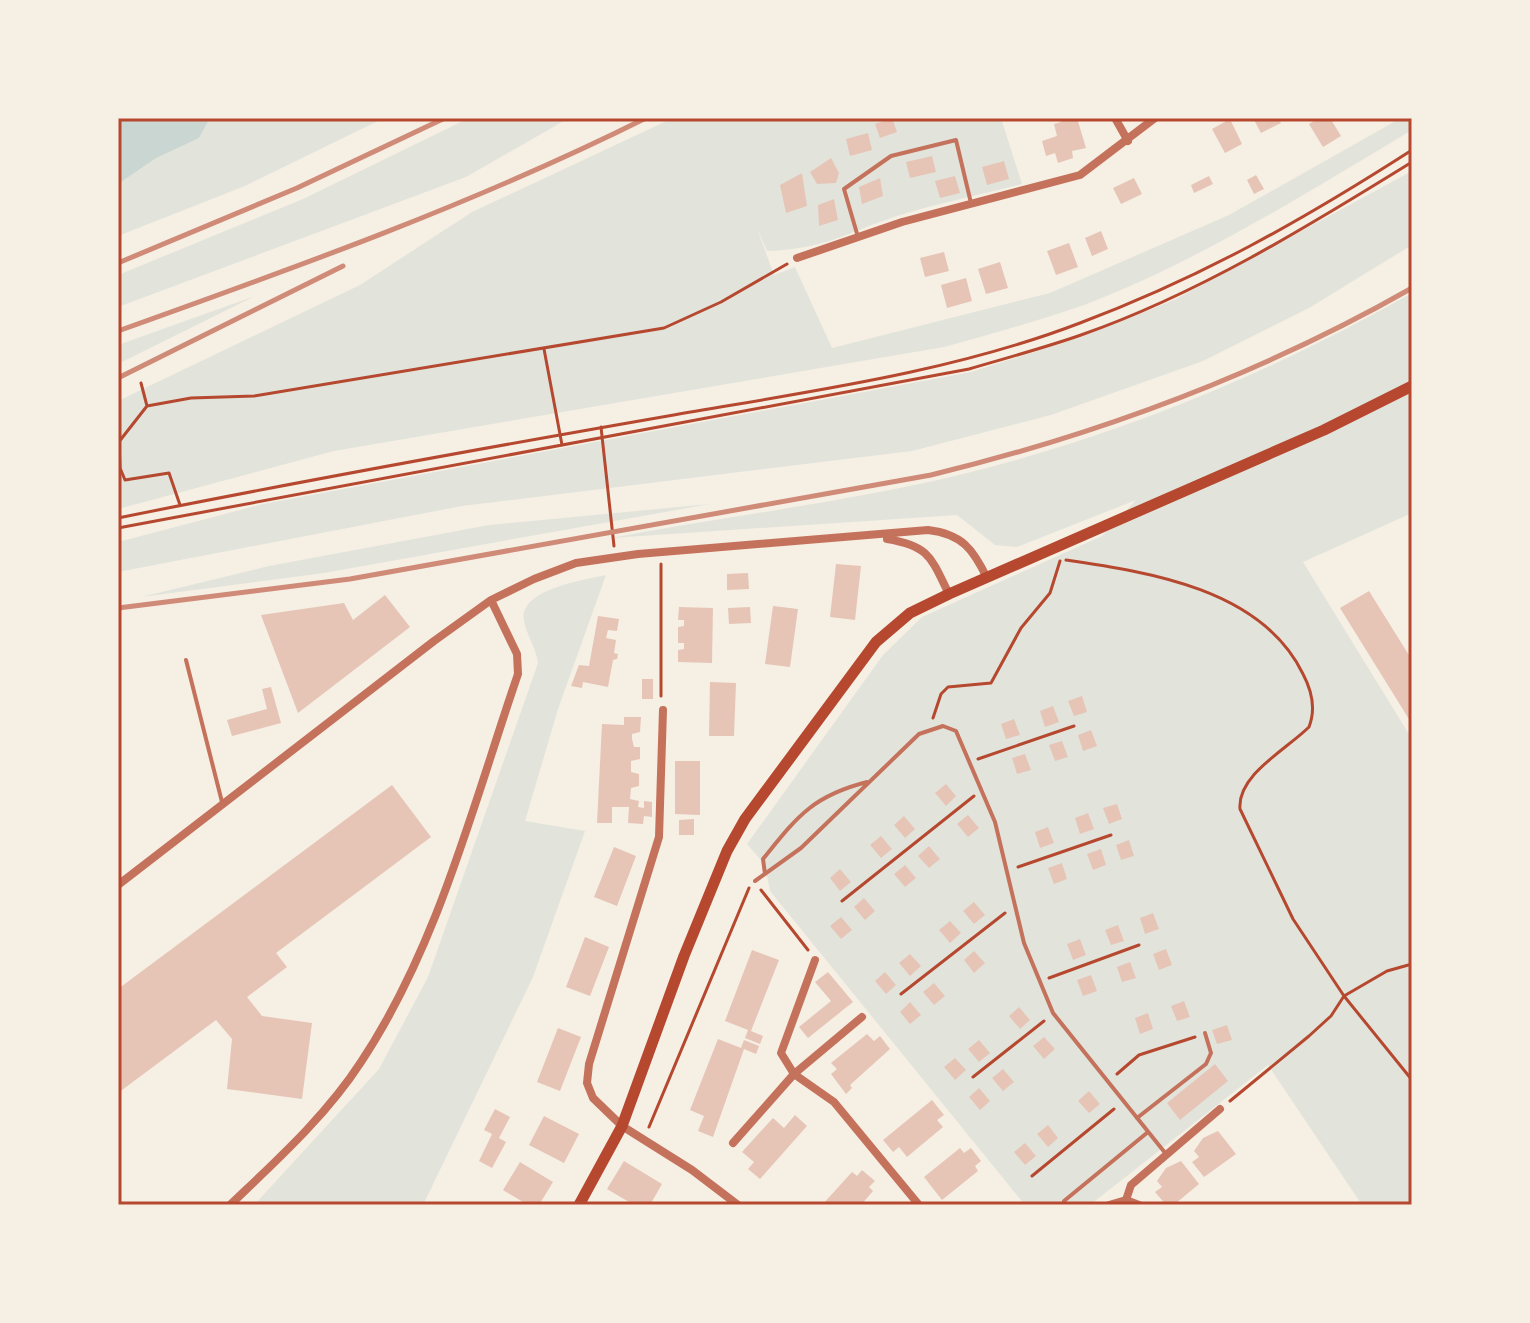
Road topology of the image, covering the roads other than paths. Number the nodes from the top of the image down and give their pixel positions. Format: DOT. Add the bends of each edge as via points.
graph roads {
  1 [pos="1115,118"];
  2 [pos="1155,118"];
  3 [pos="1128,141"];
  4 [pos="971,204"];
  5 [pos="859,240"];
  6 [pos="797,258"];
  7 [pos="1412,386"];
  8 [pos="878,537"];
  9 [pos="987,578"];
  10 [pos="949,594"];
  11 [pos="491,600"];
  12 [pos="186,660"];
  13 [pos="663,710"];
  14 [pos="870,782"];
  15 [pos="223,804"];
  16 [pos="765,874"];
  17 [pos="755,881"];
  18 [pos="118,885"];
  19 [pos="815,960"];
  20 [pos="862,1017"];
  21 [pos="1205,1033"];
  22 [pos="794,1074"];
  23 [pos="1220,1109"];
  24 [pos="1137,1118"];
  25 [pos="622,1126"];
  26 [pos="1148,1132"];
  27 [pos="733,1143"];
  28 [pos="1166,1154"];
  29 [pos="1126,1200"];
  30 [pos="230,1205"];
  31 [pos="579,1205"];
  32 [pos="738,1205"];
  33 [pos="919,1205"];
  34 [pos="1065,1205"];
  35 [pos="1109,1205"];
  36 [pos="1139,1205"];
  1 -- 3 [label="street"];
  2 -- 3 [label="street"];
  3 -- 4 [label="street" via="1080,175"];
  4 -- 5 [label="street"];
  4 -- 5 [label="lane" via="956,140 891,156 844,189"];
  5 -- 6 [label="street"];
  7 -- 9 [label="main road"];
  8 -- 9 [label="street" via="948,532 975,553"];
  8 -- 10 [label="street" via="911,543 927,553"];
  8 -- 11 [label="street" via="576,563"];
  9 -- 10 [label="main road"];
  10 -- 25 [label="main road" via="910,613 876,642 745,819 684,956"];
  11 -- 15 [label="street"];
  11 -- 30 [label="street" via="517,654 518,674 425,941 400,997 360,1064 311,1125"];
  12 -- 15 [label="lane"];
  13 -- 25 [label="street" via="659,837 587,1083 593,1098"];
  14 -- 16 [label="lane" via="801,848"];
  14 -- 16 [label="lane" via="815,801 763,859"];
  14 -- 24 [label="lane" via="919,734 943,726 956,731 983,788 1038,982 1053,1013"];
  15 -- 18 [label="street"];
  16 -- 17 [label="lane"];
  19 -- 22 [label="street" via="781,1053"];
  20 -- 22 [label="street"];
  21 -- 24 [label="lane" via="1211,1053 1206,1064"];
  22 -- 27 [label="street"];
  22 -- 33 [label="street" via="834,1102"];
  23 -- 28 [label="street"];
  24 -- 26 [label="lane"];
  25 -- 31 [label="main road"];
  25 -- 32 [label="street"];
  26 -- 28 [label="lane"];
  26 -- 34 [label="lane"];
  28 -- 29 [label="street" via="1131,1185"];
  29 -- 35 [label="street"];
  29 -- 36 [label="street"];
}
